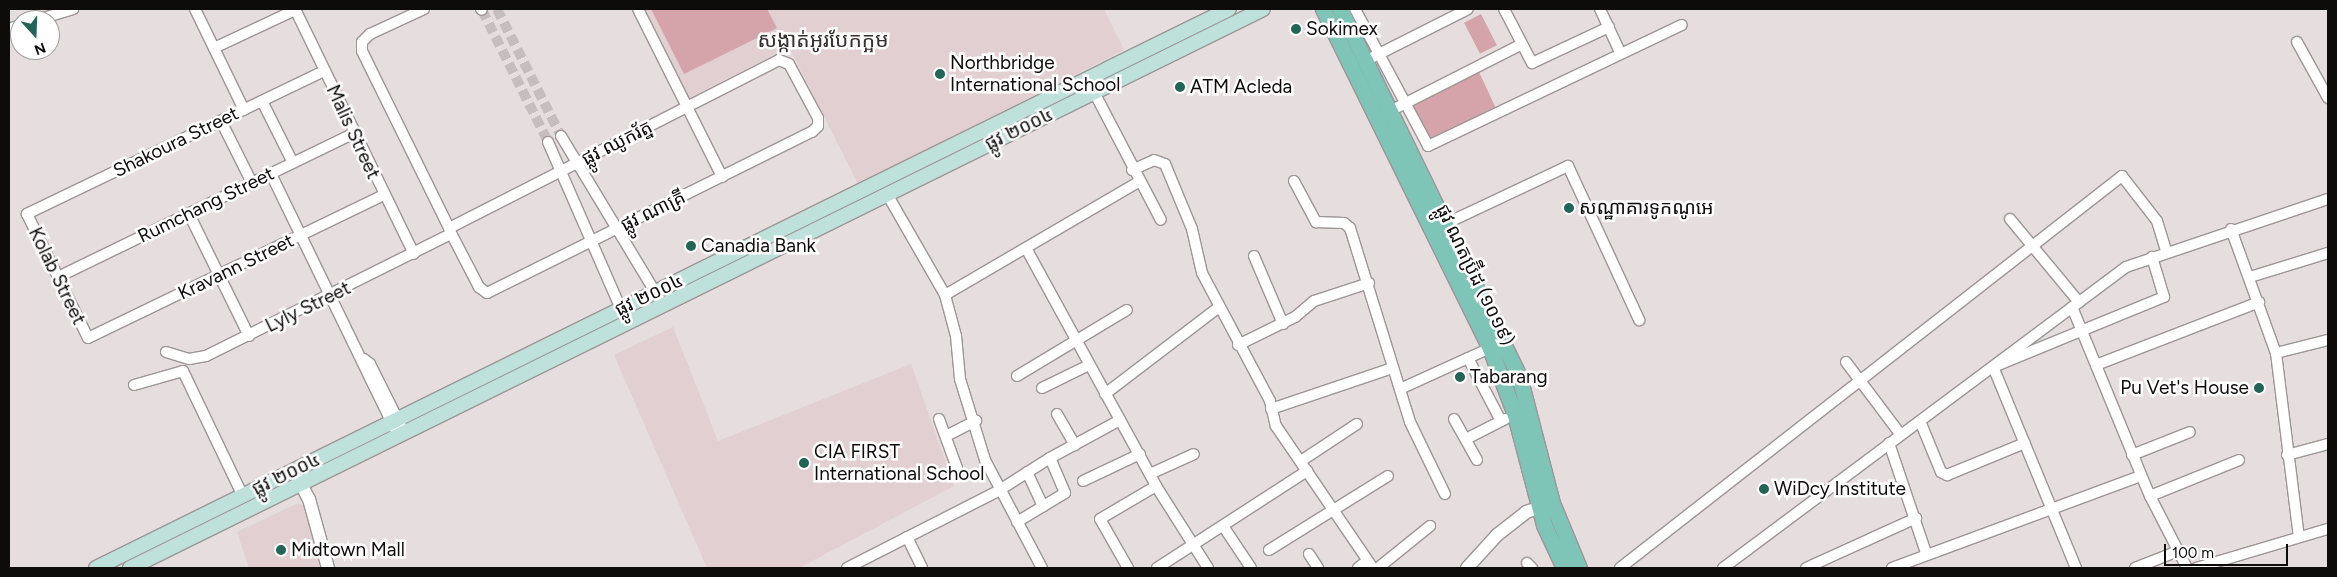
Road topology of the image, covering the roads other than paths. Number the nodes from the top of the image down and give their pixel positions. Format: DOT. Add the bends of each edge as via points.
graph roads {
  1 [pos="72,9"];
  2 [pos="195,9"];
  3 [pos="295,9"];
  4 [pos="424,9"];
  5 [pos="638,9"];
  6 [pos="1229,9"];
  7 [pos="1263,9"];
  8 [pos="1323,9"];
  9 [pos="1340,9"];
  10 [pos="1355,9"];
  11 [pos="1468,9"];
  12 [pos="1504,9"];
  13 [pos="1600,9"];
  14 [pos="60,13"];
  15 [pos="1682,25"];
  16 [pos="1609,27"];
  17 [pos="2297,42"];
  18 [pos="1520,45"];
  19 [pos="214,48"];
  20 [pos="1620,52"];
  21 [pos="1372,58"];
  22 [pos="785,60"];
  23 [pos="324,71"];
  24 [pos="1094,92"];
  25 [pos="2328,98"];
  26 [pos="262,101"];
  27 [pos="687,106"];
  28 [pos="1396,108"];
  29 [pos="244,110"];
  30 [pos="221,121"];
  31 [pos="354,133"];
  32 [pos="561,136"];
  33 [pos="548,142"];
  34 [pos="293,163"];
  35 [pos="574,164"];
  36 [pos="562,170"];
  37 [pos="1132,170"];
  38 [pos="271,174"];
  39 [pos="722,177"];
  40 [pos="1294,181"];
  41 [pos="1138,182"];
  42 [pos="252,183"];
  43 [pos="887,194"];
  44 [pos="384,195"];
  45 [pos="2328,198"];
  46 [pos="27,214"];
  47 [pos="189,214"];
  48 [pos="2010,219"];
  49 [pos="1161,220"];
  50 [pos="1445,224"];
  51 [pos="792,225"];
  52 [pos="2231,229"];
  53 [pos="615,230"];
  54 [pos="448,232"];
  55 [pos="301,235"];
  56 [pos="799,238"];
  57 [pos="592,242"];
  58 [pos="2033,247"];
  59 [pos="1027,250"];
  60 [pos="2166,250"];
  61 [pos="2328,253"];
  62 [pos="414,254"];
  63 [pos="1254,256"];
  64 [pos="2152,257"];
  65 [pos="721,260"];
  66 [pos="728,273"];
  67 [pos="219,275"];
  68 [pos="58,277"];
  69 [pos="2250,277"];
  70 [pos="1369,283"];
  71 [pos="655,292"];
  72 [pos="332,296"];
  73 [pos="945,296"];
  74 [pos="2259,302"];
  75 [pos="663,305"];
  76 [pos="2075,305"];
  77 [pos="1218,307"];
  78 [pos="620,310"];
  79 [pos="1127,310"];
  80 [pos="1640,320"];
  81 [pos="627,323"];
  82 [pos="1283,324"];
  83 [pos="2081,331"];
  84 [pos="249,336"];
  85 [pos="88,338"];
  86 [pos="2328,340"];
  87 [pos="1076,343"];
  88 [pos="1238,345"];
  89 [pos="1490,348"];
  90 [pos="166,352"];
  91 [pos="2276,353"];
  92 [pos="1468,358"];
  93 [pos="1846,362"];
  94 [pos="2096,364"];
  95 [pos="1088,365"];
  96 [pos="1993,366"];
  97 [pos="1393,368"];
  98 [pos="1017,376"];
  99 [pos="1861,380"];
  100 [pos="134,385"];
  101 [pos="1042,388"];
  102 [pos="1400,389"];
  103 [pos="1105,394"];
  104 [pos="1272,409"];
  105 [pos="1058,414"];
  106 [pos="1516,415"];
  107 [pos="940,419"];
  108 [pos="1454,419"];
  109 [pos="1120,420"];
  110 [pos="1500,420"];
  111 [pos="1920,420"];
  112 [pos="394,421"];
  113 [pos="976,422"];
  114 [pos="1357,424"];
  115 [pos="2190,432"];
  116 [pos="401,434"];
  117 [pos="1901,435"];
  118 [pos="946,436"];
  119 [pos="1466,439"];
  120 [pos="2025,443"];
  121 [pos="1890,444"];
  122 [pos="2328,444"];
  123 [pos="1075,445"];
  124 [pos="1140,454"];
  125 [pos="1194,454"];
  126 [pos="2132,455"];
  127 [pos="2287,455"];
  128 [pos="1050,458"];
  129 [pos="1477,460"];
  130 [pos="2239,460"];
  131 [pos="1301,461"];
  132 [pos="957,468"];
  133 [pos="294,470"];
  134 [pos="1307,471"];
  135 [pos="1027,472"];
  136 [pos="1150,474"];
  137 [pos="1388,476"];
  138 [pos="2141,476"];
  139 [pos="1083,481"];
  140 [pos="301,484"];
  141 [pos="1156,486"];
  142 [pos="998,491"];
  143 [pos="1445,494"];
  144 [pos="243,496"];
  145 [pos="2150,496"];
  146 [pos="1546,505"];
  147 [pos="1043,507"];
  148 [pos="2053,508"];
  149 [pos="1333,510"];
  150 [pos="1916,518"];
  151 [pos="1017,522"];
  152 [pos="1223,526"];
  153 [pos="1430,526"];
  154 [pos="2328,529"];
  155 [pos="907,537"];
  156 [pos="2299,537"];
  157 [pos="1193,545"];
  158 [pos="1269,550"];
  159 [pos="2178,551"];
  160 [pos="1926,553"];
  161 [pos="1309,554"];
  162 [pos="1370,565"];
  163 [pos="96,568"];
  164 [pos="130,568"];
  165 [pos="328,568"];
  166 [pos="846,568"];
  167 [pos="922,568"];
  168 [pos="1042,568"];
  169 [pos="1128,568"];
  170 [pos="1156,568"];
  171 [pos="1208,568"];
  172 [pos="1251,568"];
  173 [pos="1318,568"];
  174 [pos="1358,568"];
  175 [pos="1378,568"];
  176 [pos="1467,568"];
  177 [pos="1564,568"];
  178 [pos="1579,568"];
  179 [pos="1620,568"];
  180 [pos="1723,568"];
  181 [pos="1806,568"];
  182 [pos="1892,568"];
  183 [pos="2076,568"];
  184 [pos="2135,568"];
  185 [pos="2187,568"];
  186 [pos="2196,568"];
  1 -- 14 [label="street"];
  2 -- 19 [label="street"];
  3 -- 19 [label="street"];
  3 -- 23 [label="street, Malis Street"];
  4 -- 54 [label="street" via="370,34 362,42 362,51"];
  5 -- 27 [label="street"];
  6 -- 51 [label="main road, ផ្លូវ ២០០៤"];
  7 -- 24 [label="main road, ផ្លូវ ២០០៤"];
  8 -- 89 [label="main road, ផ្លូវ ណតប្រ៊ីដ (១០១៩)"];
  9 -- 21 [label="main road, ផ្លូវ ណតប្រ៊ីដ (១០១៩)"];
  10 -- 21 [label="street"];
  11 -- 21 [label="street"];
  12 -- 18 [label="street"];
  13 -- 16 [label="street"];
  15 -- 20 [label="street"];
  16 -- 18 [label="street" via="1538,62 1527,59"];
  16 -- 20 [label="street"];
  17 -- 25 [label="street"];
  18 -- 28 [label="street"];
  19 -- 29 [label="street"];
  20 -- 28 [label="street" via="1435,145 1422,142"];
  21 -- 28 [label="main road, ផ្លូវ ណតប្រ៊ីដ (១០១៩)"];
  22 -- 27 [label="street, ផ្លូវ ឈូករ័ត្ន"];
  22 -- 39 [label="street, ផ្លូវ ណាគ្រី" via="818,126"];
  23 -- 26 [label="street, Shakoura Street"];
  23 -- 31 [label="street, Malis Street"];
  24 -- 37 [label="street"];
  24 -- 43 [label="main road, ផ្លូវ ២០០៤"];
  26 -- 29 [label="street, Shakoura Street"];
  26 -- 34 [label="street"];
  27 -- 35 [label="street, ផ្លូវ ឈូករ័ត្ន"];
  27 -- 39 [label="street"];
  28 -- 50 [label="main road, ផ្លូវ ណតប្រ៊ីដ (១០១៩)"];
  29 -- 30 [label="street, Shakoura Street"];
  30 -- 42 [label="street"];
  30 -- 46 [label="street, Shakoura Street"];
  31 -- 34 [label="street, Rumchang Street"];
  31 -- 44 [label="street, Malis Street"];
  32 -- 35 [label="street"];
  33 -- 36 [label="street"];
  34 -- 38 [label="street, Rumchang Street"];
  35 -- 36 [label="street, ផ្លូវ ឈូករ័ត្ន"];
  35 -- 53 [label="street"];
  36 -- 54 [label="street, ផ្លូវ ឈូករ័ត្ន"];
  36 -- 57 [label="street"];
  37 -- 41 [label="street"];
  37 -- 77 [label="street" via="1154,160 1165,164"];
  38 -- 42 [label="street, Rumchang Street"];
  38 -- 55 [label="street"];
  39 -- 53 [label="street, ផ្លូវ ណាគ្រី"];
  40 -- 70 [label="street" via="1316,222 1344,223 1350,228"];
  41 -- 49 [label="street" via="1148,190"];
  41 -- 59 [label="street"];
  42 -- 47 [label="street, Rumchang Street"];
  43 -- 56 [label="main road, ផ្លូវ ២០០៤"];
  43 -- 73 [label="street"];
  44 -- 55 [label="street, Kravann Street"];
  44 -- 62 [label="street, Malis Street"];
  45 -- 52 [label="street"];
  46 -- 68 [label="street, Kolab Street"];
  47 -- 67 [label="street"];
  47 -- 68 [label="street, Rumchang Street"];
  48 -- 58 [label="street"];
  50 -- 80 [label="street" via="1568,166"];
  50 -- 146 [label="main road, ផ្លូវ ណតប្រ៊ីដ (១០១៩)" via="1518,376"];
  51 -- 56 [label="main road"];
  51 -- 65 [label="main road, ផ្លូវ ២០០៤"];
  52 -- 60 [label="street"];
  52 -- 69 [label="street"];
  53 -- 57 [label="street, ផ្លូវ ណាគ្រី"];
  53 -- 71 [label="street"];
  54 -- 57 [label="street, ផ្លូវ ណាគ្រី" via="479,287 487,293"];
  54 -- 62 [label="street, Lyly Street"];
  55 -- 67 [label="street, Kravann Street"];
  55 -- 72 [label="street"];
  56 -- 66 [label="main road, ផ្លូវ ២០០៤"];
  57 -- 78 [label="street"];
  58 -- 60 [label="street" via="2122,176 2152,211"];
  58 -- 76 [label="street"];
  58 -- 99 [label="street"];
  59 -- 73 [label="street"];
  59 -- 87 [label="street"];
  60 -- 64 [label="street"];
  61 -- 69 [label="street"];
  62 -- 72 [label="street, Lyly Street"];
  63 -- 82 [label="street"];
  64 -- 76 [label="street" via="2126,267"];
  64 -- 83 [label="street" via="2164,297"];
  65 -- 66 [label="main road"];
  65 -- 71 [label="main road, ផ្លូវ ២០០៤"];
  66 -- 75 [label="main road, ផ្លូវ ២០០៤"];
  67 -- 84 [label="street"];
  67 -- 85 [label="street, Kravann Street"];
  68 -- 85 [label="street, Kolab Street"];
  69 -- 74 [label="street"];
  70 -- 82 [label="street" via="1314,301"];
  70 -- 97 [label="street"];
  71 -- 75 [label="street"];
  71 -- 78 [label="main road, ផ្លូវ ២០០៤"];
  72 -- 84 [label="street, Lyly Street"];
  72 -- 112 [label="street"];
  73 -- 113 [label="street" via="956,336 960,380"];
  74 -- 91 [label="street"];
  74 -- 94 [label="street"];
  75 -- 81 [label="main road, ផ្លូវ ២០០៤"];
  76 -- 83 [label="street"];
  76 -- 96 [label="street"];
  77 -- 88 [label="street"];
  77 -- 103 [label="street"];
  78 -- 81 [label="street"];
  78 -- 112 [label="main road, ផ្លូវ ២០០៤"];
  79 -- 87 [label="street"];
  81 -- 116 [label="main road, ផ្លូវ ២០០៤"];
  82 -- 88 [label="street"];
  83 -- 94 [label="street"];
  83 -- 96 [label="street"];
  84 -- 90 [label="street, Lyly Street" via="189,359"];
  86 -- 91 [label="street"];
  87 -- 95 [label="street"];
  87 -- 98 [label="street"];
  88 -- 104 [label="street"];
  89 -- 92 [label="street"];
  89 -- 106 [label="main road, ផ្លូវ ណតប្រ៊ីដ (១០១៩)"];
  91 -- 127 [label="street"];
  92 -- 102 [label="street"];
  92 -- 110 [label="street"];
  93 -- 99 [label="street"];
  94 -- 126 [label="street"];
  95 -- 101 [label="street"];
  95 -- 103 [label="street"];
  96 -- 111 [label="street"];
  96 -- 120 [label="street"];
  97 -- 102 [label="street"];
  97 -- 104 [label="street"];
  99 -- 117 [label="street"];
  99 -- 179 [label="street"];
  100 -- 144 [label="street" via="183,371"];
  102 -- 143 [label="street" via="1419,448"];
  103 -- 109 [label="street"];
  104 -- 131 [label="street" via="1276,426"];
  105 -- 123 [label="street"];
  106 -- 110 [label="street"];
  106 -- 146 [label="main road, ផ្លូវ ណតប្រ៊ីដ (១០១៩)"];
  107 -- 118 [label="street"];
  108 -- 119 [label="street"];
  109 -- 123 [label="street"];
  109 -- 124 [label="street"];
  110 -- 119 [label="street"];
  111 -- 117 [label="street"];
  111 -- 120 [label="street" via="1944,474"];
  112 -- 116 [label="street"];
  112 -- 133 [label="main road, ផ្លូវ ២០០៤"];
  113 -- 118 [label="street"];
  113 -- 142 [label="street" via="985,460"];
  114 -- 131 [label="street"];
  115 -- 126 [label="street"];
  116 -- 140 [label="main road, ផ្លូវ ២០០៤"];
  117 -- 121 [label="street"];
  118 -- 132 [label="street"];
  119 -- 129 [label="street"];
  120 -- 148 [label="street"];
  121 -- 150 [label="street"];
  121 -- 180 [label="street"];
  122 -- 127 [label="street"];
  123 -- 128 [label="street"];
  124 -- 136 [label="street"];
  124 -- 139 [label="street"];
  125 -- 136 [label="street"];
  126 -- 138 [label="street"];
  127 -- 156 [label="street"];
  128 -- 135 [label="street"];
  128 -- 147 [label="street" via="1065,493"];
  130 -- 145 [label="street"];
  131 -- 134 [label="street"];
  133 -- 140 [label="street"];
  133 -- 144 [label="main road, ផ្លូវ ២០០៤"];
  134 -- 149 [label="street"];
  134 -- 152 [label="street"];
  135 -- 142 [label="street"];
  135 -- 147 [label="street"];
  136 -- 141 [label="street"];
  137 -- 149 [label="street"];
  138 -- 145 [label="street"];
  138 -- 148 [label="street"];
  140 -- 164 [label="main road, ផ្លូវ ២០០៤"];
  140 -- 165 [label="street"];
  141 -- 157 [label="street"];
  141 -- 169 [label="street" via="1100,519"];
  142 -- 151 [label="street"];
  142 -- 155 [label="street"];
  144 -- 163 [label="main road, ផ្លូវ ២០០៤"];
  145 -- 159 [label="street"];
  146 -- 176 [label="street" via="1497,535"];
  146 -- 177 [label="main road, ផ្លូវ ណតប្រ៊ីដ (១០១៩)"];
  146 -- 178 [label="main road, ផ្លូវ ណតប្រ៊ីដ (១០១៩)"];
  147 -- 151 [label="street"];
  148 -- 160 [label="street"];
  148 -- 183 [label="street"];
  149 -- 158 [label="street"];
  149 -- 162 [label="street"];
  150 -- 160 [label="street"];
  150 -- 181 [label="street"];
  151 -- 168 [label="street"];
  152 -- 157 [label="street"];
  152 -- 172 [label="street"];
  153 -- 175 [label="street"];
  154 -- 156 [label="street"];
  155 -- 166 [label="street"];
  155 -- 167 [label="street"];
  156 -- 186 [label="street"];
  157 -- 170 [label="street"];
  157 -- 171 [label="street"];
  159 -- 184 [label="street"];
  159 -- 185 [label="street"];
  160 -- 182 [label="street"];
  161 -- 173 [label="street"];
  162 -- 174 [label="street"];
}
